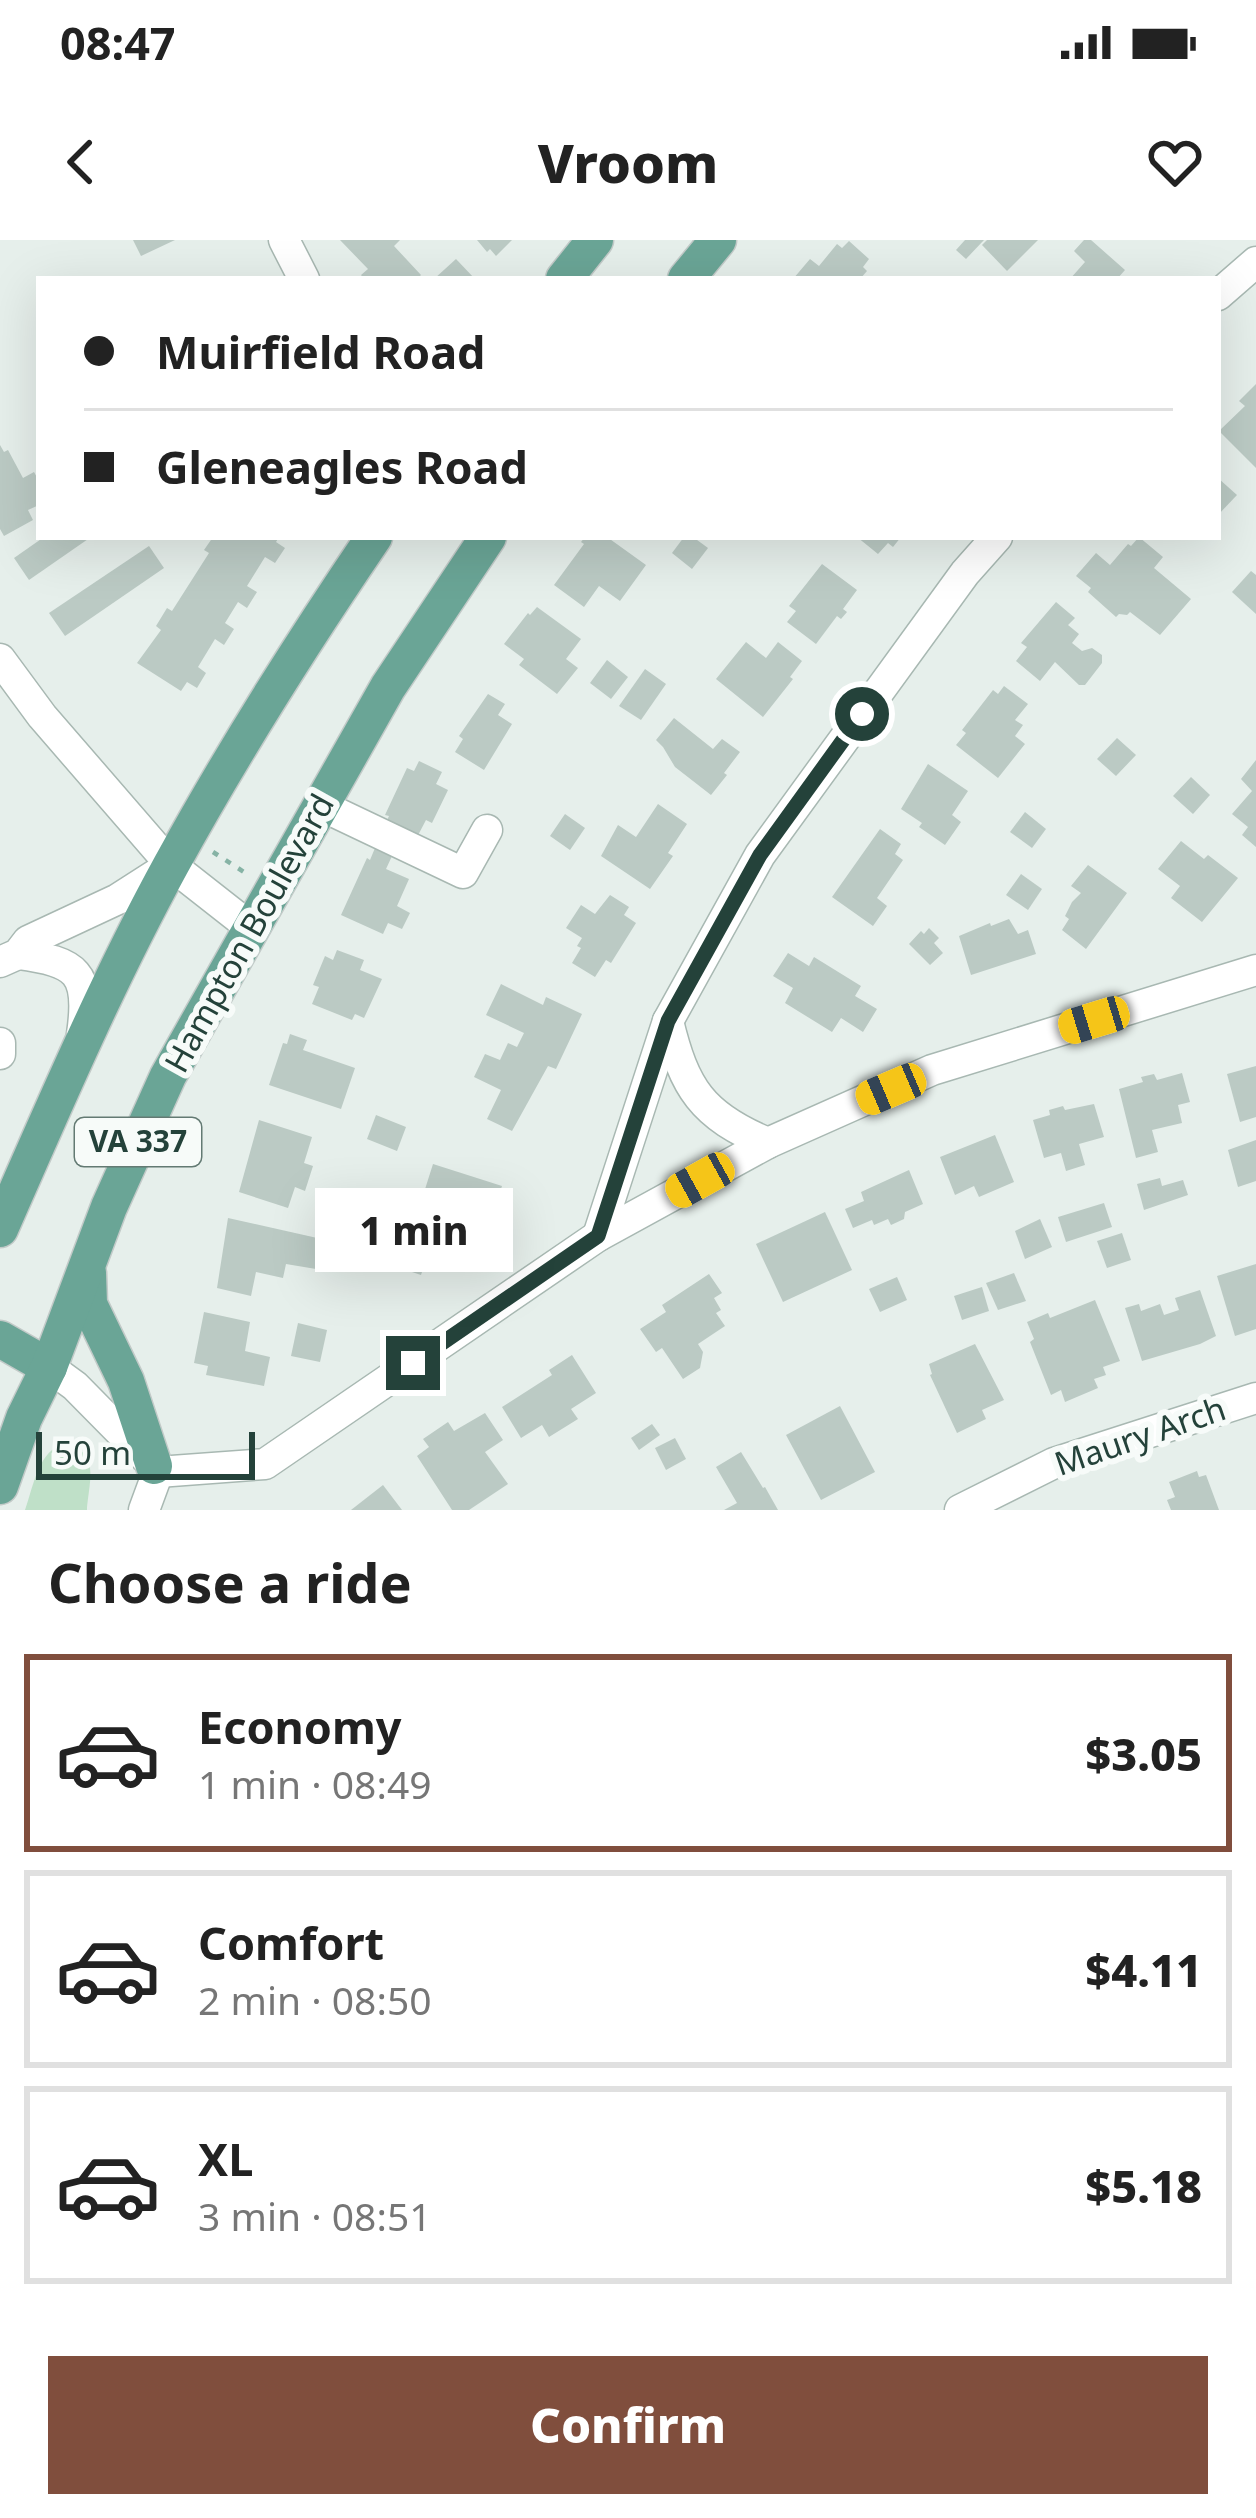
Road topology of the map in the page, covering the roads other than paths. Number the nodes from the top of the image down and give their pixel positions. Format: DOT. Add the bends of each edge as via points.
graph roads {
  1 [pos="284,240"];
  2 [pos="595,240"];
  3 [pos="718,240"];
  4 [pos="1256,262"];
  5 [pos="302,276"];
  6 [pos="566,276"];
  7 [pos="688,276"];
  8 [pos="1221,292"];
  9 [pos="372,540"];
  10 [pos="486,540"];
  11 [pos="994,540"];
  12 [pos="0,659"];
  13 [pos="320,806"];
  14 [pos="488,830"];
  15 [pos="171,865"];
  16 [pos="250,927"];
  17 [pos="9,958"];
  18 [pos="1256,970"];
  19 [pos="668,1021"];
  20 [pos="0,1043"];
  21 [pos="80,1045"];
  22 [pos="1,1054"];
  23 [pos="767,1143"];
  24 [pos="0,1229"];
  25 [pos="598,1236"];
  26 [pos="89,1258"];
  27 [pos="0,1339"];
  28 [pos="49,1367"];
  29 [pos="1256,1398"];
  30 [pos="156,1469"];
  31 [pos="0,1486"];
  32 [pos="144,1510"];
  33 [pos="960,1510"];
  1 -- 5 [label="street"];
  2 -- 6 [label="main road"];
  3 -- 7 [label="main road"];
  4 -- 8 [label="street"];
  9 -- 15 [label="main road, VA 337"];
  10 -- 13 [label="main road, Hampton Boulevard / VA 337"];
  11 -- 19 [label="street" via="760,855"];
  12 -- 15 [label="street"];
  13 -- 14 [label="street" via="463,873"];
  13 -- 16 [label="main road, Hampton Boulevard / VA 337"];
  15 -- 16 [label="street"];
  15 -- 17 [label="street"];
  15 -- 21 [label="main road, VA 337"];
  16 -- 26 [label="main road, Hampton Boulevard / VA 337" via="168,1076"];
  17 -- 21 [label="street" via="48,958 77,974 86,1004"];
  18 -- 23 [label="street" via="932,1070"];
  19 -- 23 [label="street" via="676,1058 701,1100 735,1130"];
  19 -- 25 [label="street"];
  20 -- 22 [label="street"];
  21 -- 24 [label="main road, VA 337"];
  23 -- 25 [label="street"];
  25 -- 30 [label="street" via="265,1464"];
  26 -- 28 [label="main road, Hampton Boulevard / VA 337"];
  26 -- 30 [label="main road" via="89,1304"];
  27 -- 28 [label="main road"];
  28 -- 30 [label="street"];
  28 -- 31 [label="main road, Hampton Boulevard / VA 337"];
  29 -- 33 [label="street, Maury Arch" via="1054,1463"];
  30 -- 32 [label="street"];
}
